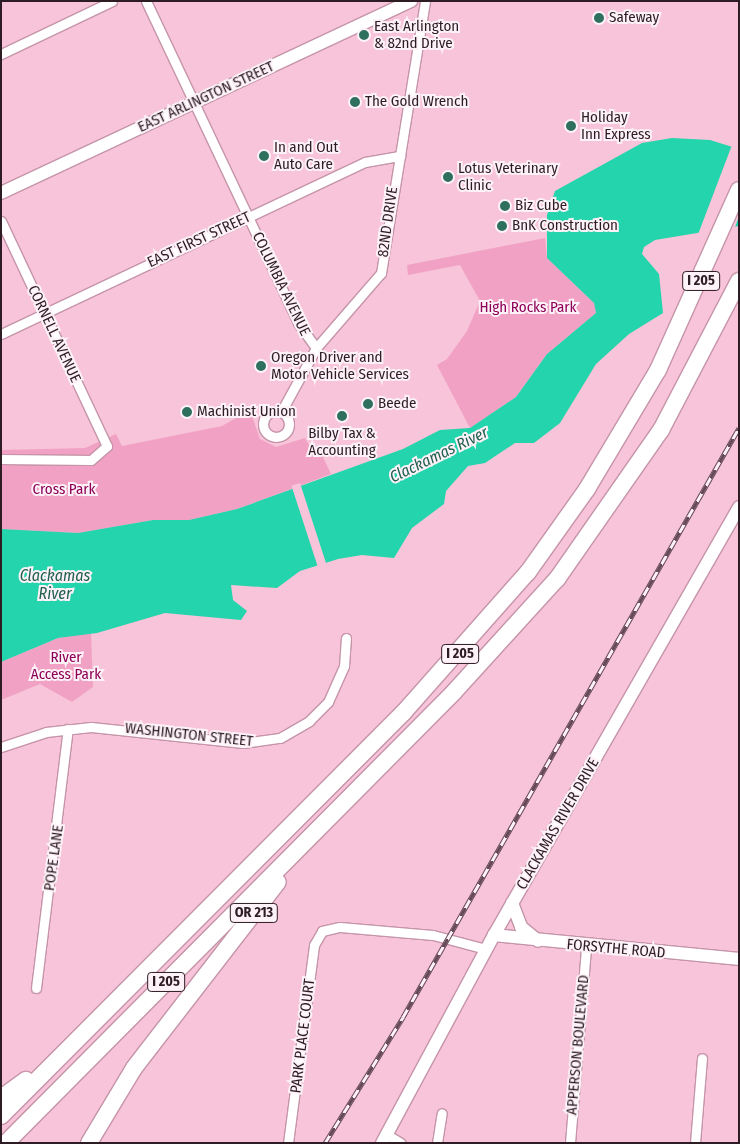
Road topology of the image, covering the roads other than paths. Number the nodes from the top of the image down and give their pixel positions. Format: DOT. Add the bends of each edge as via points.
graph roads {
  1 [pos="112,1"];
  2 [pos="146,1"];
  3 [pos="411,1"];
  4 [pos="425,1"];
  5 [pos="1,54"];
  6 [pos="195,103"];
  7 [pos="400,156"];
  8 [pos="739,190"];
  9 [pos="1,193"];
  10 [pos="248,218"];
  11 [pos="1,221"];
  12 [pos="739,281"];
  13 [pos="45,313"];
  14 [pos="1,334"];
  15 [pos="316,348"];
  16 [pos="281,412"];
  17 [pos="1,459"];
  18 [pos="739,507"];
  19 [pos="346,638"];
  20 [pos="68,729"];
  21 [pos="1,747"];
  22 [pos="326,821"];
  23 [pos="512,903"];
  24 [pos="494,935"];
  25 [pos="541,942"];
  26 [pos="586,947"];
  27 [pos="486,949"];
  28 [pos="739,959"];
  29 [pos="36,988"];
  30 [pos="702,1058"];
  31 [pos="57,1060"];
  32 [pos="1,1098"];
  33 [pos="442,1113"];
  34 [pos="1,1116"];
  35 [pos="384,1138"];
  36 [pos="6,1143"];
  37 [pos="89,1143"];
  38 [pos="288,1143"];
  39 [pos="400,1143"];
  40 [pos="437,1143"];
  41 [pos="570,1143"];
  42 [pos="694,1143"];
  1 -- 5 [label="street"];
  2 -- 6 [label="street, COLUMBIA AVENUE"];
  3 -- 6 [label="main road, EAST ARLINGTON STREET"];
  4 -- 7 [label="street, 82ND DRIVE"];
  6 -- 9 [label="main road, EAST ARLINGTON STREET"];
  6 -- 10 [label="street, COLUMBIA AVENUE"];
  7 -- 10 [label="street, EAST FIRST STREET" via="376,158"];
  7 -- 15 [label="street, 82ND DRIVE" via="381,273"];
  8 -- 31 [label="highway, I 205" via="658,370 562,526 462,651"];
  10 -- 13 [label="street, EAST FIRST STREET"];
  10 -- 15 [label="street, COLUMBIA AVENUE" via="298,323"];
  11 -- 13 [label="street, CORNELL AVENUE"];
  12 -- 22 [label="highway, I 205" via="699,364 624,488 557,579 454,692"];
  13 -- 14 [label="street, EAST FIRST STREET"];
  13 -- 17 [label="street, CORNELL AVENUE" via="107,446 91,460"];
  15 -- 16 [label="street, 82ND DRIVE"];
  18 -- 23 [label="main road, CLACKAMAS RIVER DRIVE"];
  19 -- 20 [label="street, WASHINGTON STREET" via="344,666 328,702 309,722 280,738 243,743 134,729"];
  20 -- 21 [label="street, WASHINGTON STREET"];
  20 -- 29 [label="street, POPE LANE"];
  22 -- 36 [label="highway, I 205"];
  22 -- 37 [label="highway, OR 213" via="134,1068"];
  23 -- 24 [label="main road, CLACKAMAS RIVER DRIVE"];
  23 -- 25 [label="main road" via="521,927"];
  24 -- 25 [label="main road, FORSYTHE ROAD"];
  24 -- 27 [label="main road, CLACKAMAS RIVER DRIVE"];
  25 -- 26 [label="main road, FORSYTHE ROAD"];
  26 -- 28 [label="main road, FORSYTHE ROAD"];
  26 -- 41 [label="street, APPERSON BOULEVARD"];
  27 -- 35 [label="main road, CLACKAMAS RIVER DRIVE"];
  27 -- 38 [label="street, PARK PLACE COURT" via="432,935 340,927 322,931 314,945"];
  30 -- 42 [label="street"];
  31 -- 32 [label="highway"];
  31 -- 34 [label="highway, I 205"];
  33 -- 40 [label="street"];
  35 -- 39 [label="street"];
}
